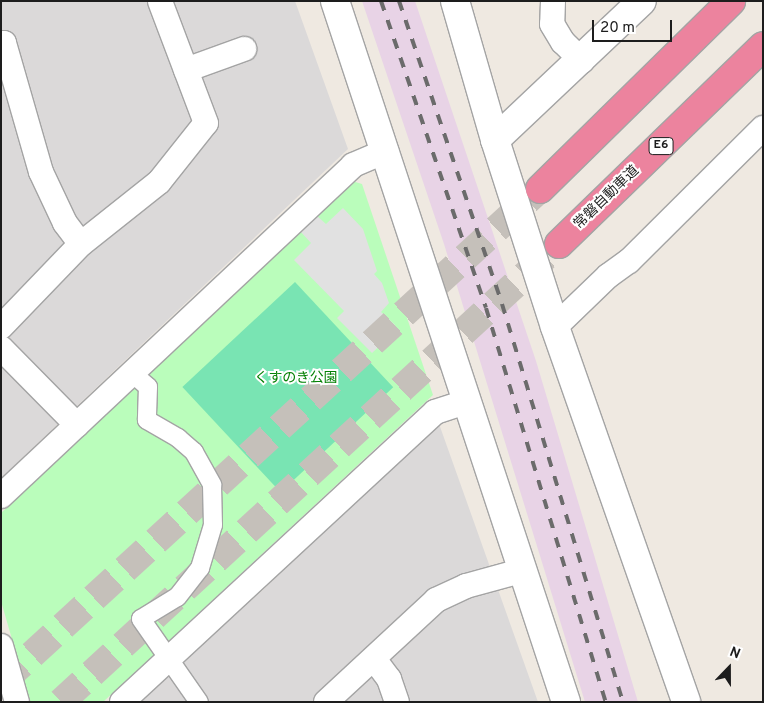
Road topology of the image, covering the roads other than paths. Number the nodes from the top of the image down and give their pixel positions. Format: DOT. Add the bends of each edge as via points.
graph roads {
  1 [pos="160,1"];
  2 [pos="335,1"];
  3 [pos="456,1"];
  4 [pos="553,1"];
  5 [pos="642,1"];
  6 [pos="731,1"];
  7 [pos="1,43"];
  8 [pos="763,46"];
  9 [pos="244,49"];
  10 [pos="582,61"];
  11 [pos="186,70"];
  12 [pos="763,128"];
  13 [pos="495,140"];
  14 [pos="386,151"];
  15 [pos="540,189"];
  16 [pos="81,244"];
  17 [pos="559,244"];
  18 [pos="1,327"];
  19 [pos="555,327"];
  20 [pos="1,348"];
  21 [pos="132,373"];
  22 [pos="468,401"];
  23 [pos="76,425"];
  24 [pos="1,496"];
  25 [pos="524,570"];
  26 [pos="1,646"];
  27 [pos="170,658"];
  28 [pos="374,660"];
  29 [pos="17,702"];
  30 [pos="122,702"];
  31 [pos="199,702"];
  32 [pos="326,702"];
  33 [pos="397,702"];
  34 [pos="566,702"];
  35 [pos="686,702"];
  1 -- 11 [label="street"];
  2 -- 14 [label="street"];
  3 -- 13 [label="street"];
  4 -- 10 [label="street" via="552,24 562,42"];
  5 -- 10 [label="street"];
  6 -- 15 [label="highway"];
  7 -- 16 [label="street" via="4,43 41,172 65,224"];
  8 -- 17 [label="highway, 常磐自動車道 / E6"];
  9 -- 11 [label="street"];
  10 -- 13 [label="street"];
  11 -- 16 [label="street" via="206,123 159,182"];
  12 -- 19 [label="street" via="628,261"];
  13 -- 19 [label="street"];
  14 -- 21 [label="street" via="353,164"];
  14 -- 22 [label="street"];
  16 -- 18 [label="street"];
  19 -- 35 [label="street"];
  20 -- 23 [label="street"];
  21 -- 23 [label="street"];
  21 -- 27 [label="street" via="148,387 147,420 178,438 194,452 206,471 214,501 209,547 200,568 177,597 141,619"];
  22 -- 25 [label="street"];
  22 -- 27 [label="street" via="435,412"];
  23 -- 24 [label="street"];
  25 -- 28 [label="street" via="466,586 436,600"];
  25 -- 34 [label="street"];
  26 -- 29 [label="street"];
  27 -- 30 [label="street"];
  27 -- 31 [label="street"];
  28 -- 32 [label="street"];
  28 -- 33 [label="street" via="389,679"];
}
